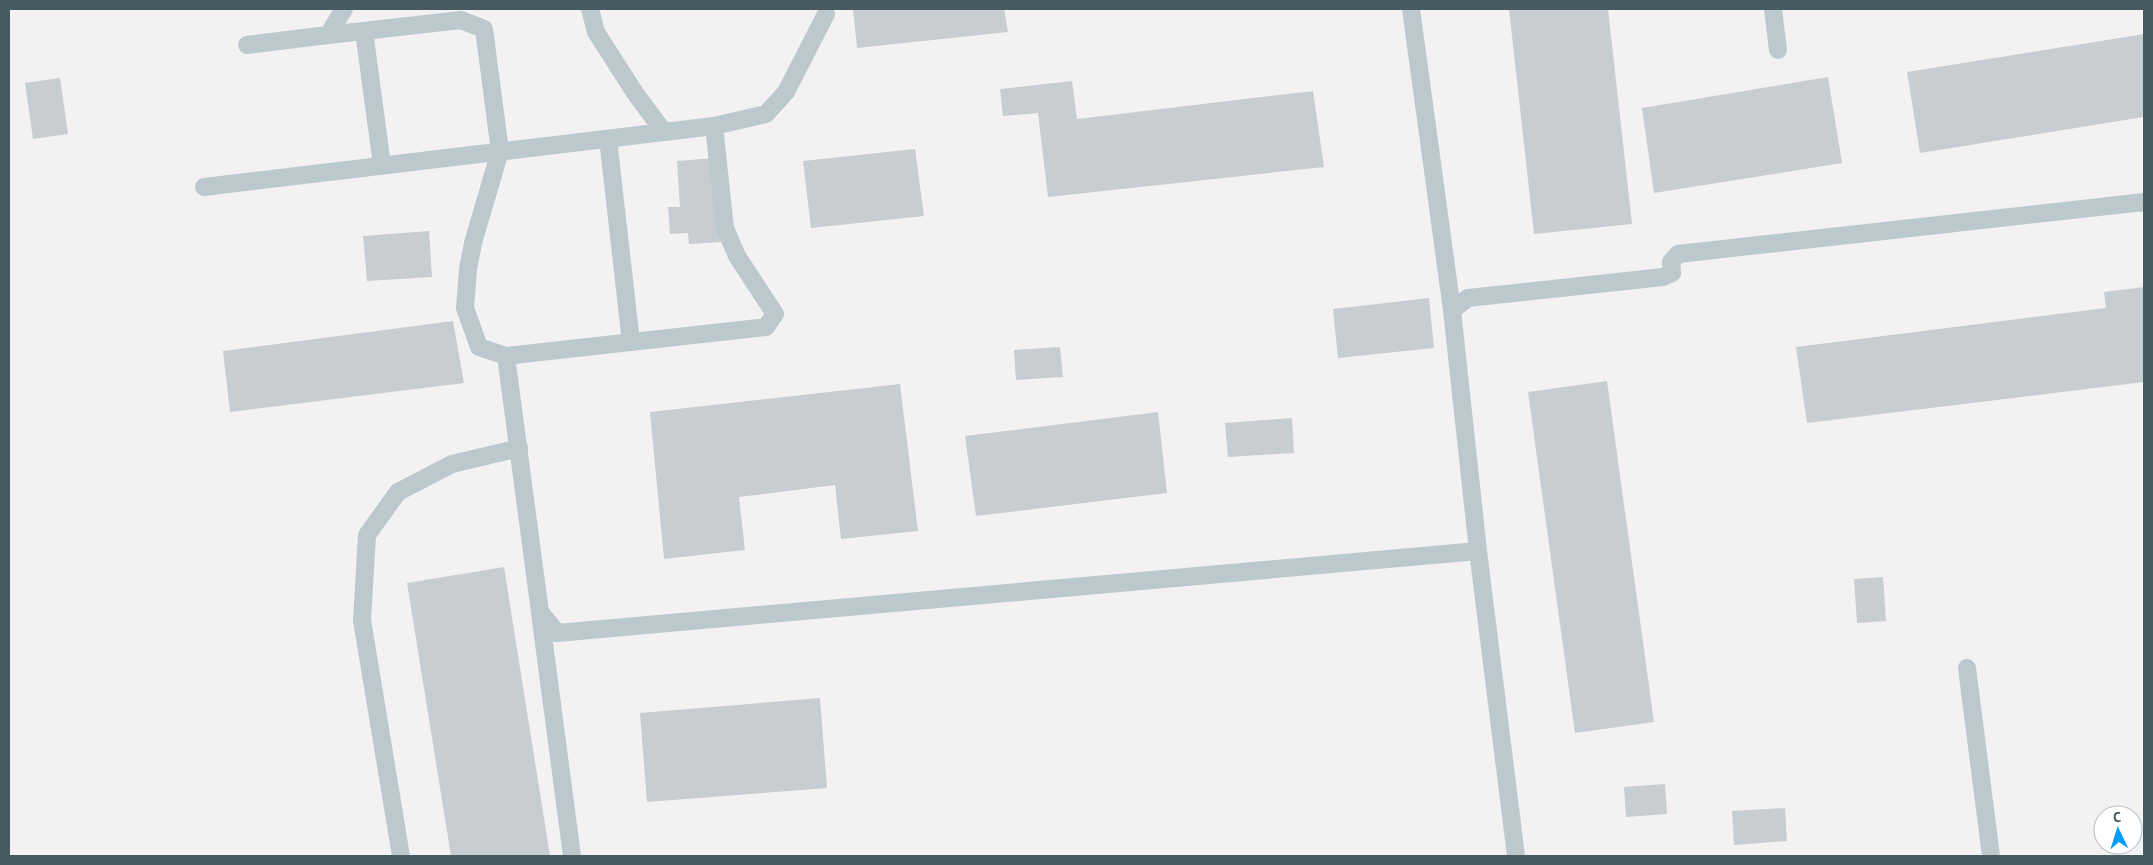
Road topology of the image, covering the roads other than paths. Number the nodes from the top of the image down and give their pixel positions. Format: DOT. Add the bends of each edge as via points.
graph roads {
  1 [pos="344,9"];
  2 [pos="590,9"];
  3 [pos="1411,9"];
  4 [pos="1773,9"];
  5 [pos="826,14"];
  6 [pos="364,31"];
  7 [pos="328,35"];
  8 [pos="247,45"];
  9 [pos="1778,50"];
  10 [pos="714,126"];
  11 [pos="664,132"];
  12 [pos="608,139"];
  13 [pos="500,151"];
  14 [pos="382,165"];
  15 [pos="204,186"];
  16 [pos="2144,202"];
  17 [pos="1452,310"];
  18 [pos="631,342"];
  19 [pos="506,356"];
  20 [pos="519,448"];
  21 [pos="1478,551"];
  22 [pos="540,612"];
  23 [pos="1967,668"];
  24 [pos="401,856"];
  25 [pos="572,856"];
  26 [pos="1516,856"];
  27 [pos="1991,856"];
  1 -- 7 [label="lane"];
  2 -- 11 [label="lane" via="596,32"];
  3 -- 17 [label="lane"];
  4 -- 9 [label="lane"];
  5 -- 10 [label="lane" via="786,92 766,114"];
  6 -- 7 [label="lane"];
  6 -- 13 [label="lane" via="461,20 484,29"];
  6 -- 14 [label="lane"];
  7 -- 8 [label="lane"];
  10 -- 11 [label="lane"];
  10 -- 18 [label="lane" via="725,228 737,256 775,314 766,326"];
  11 -- 12 [label="lane"];
  12 -- 13 [label="lane"];
  12 -- 18 [label="lane"];
  13 -- 14 [label="lane"];
  13 -- 19 [label="lane" via="473,243 465,308 479,347"];
  14 -- 15 [label="lane"];
  16 -- 17 [label="lane" via="1678,254 1671,262 1672,273 1663,277 1468,298"];
  17 -- 21 [label="lane"];
  18 -- 19 [label="lane"];
  19 -- 20 [label="lane"];
  20 -- 22 [label="lane"];
  20 -- 24 [label="lane" via="452,464 398,492 367,535 362,620"];
  21 -- 22 [label="lane" via="557,633"];
  21 -- 26 [label="lane"];
  22 -- 25 [label="lane"];
  23 -- 27 [label="lane"];
}
